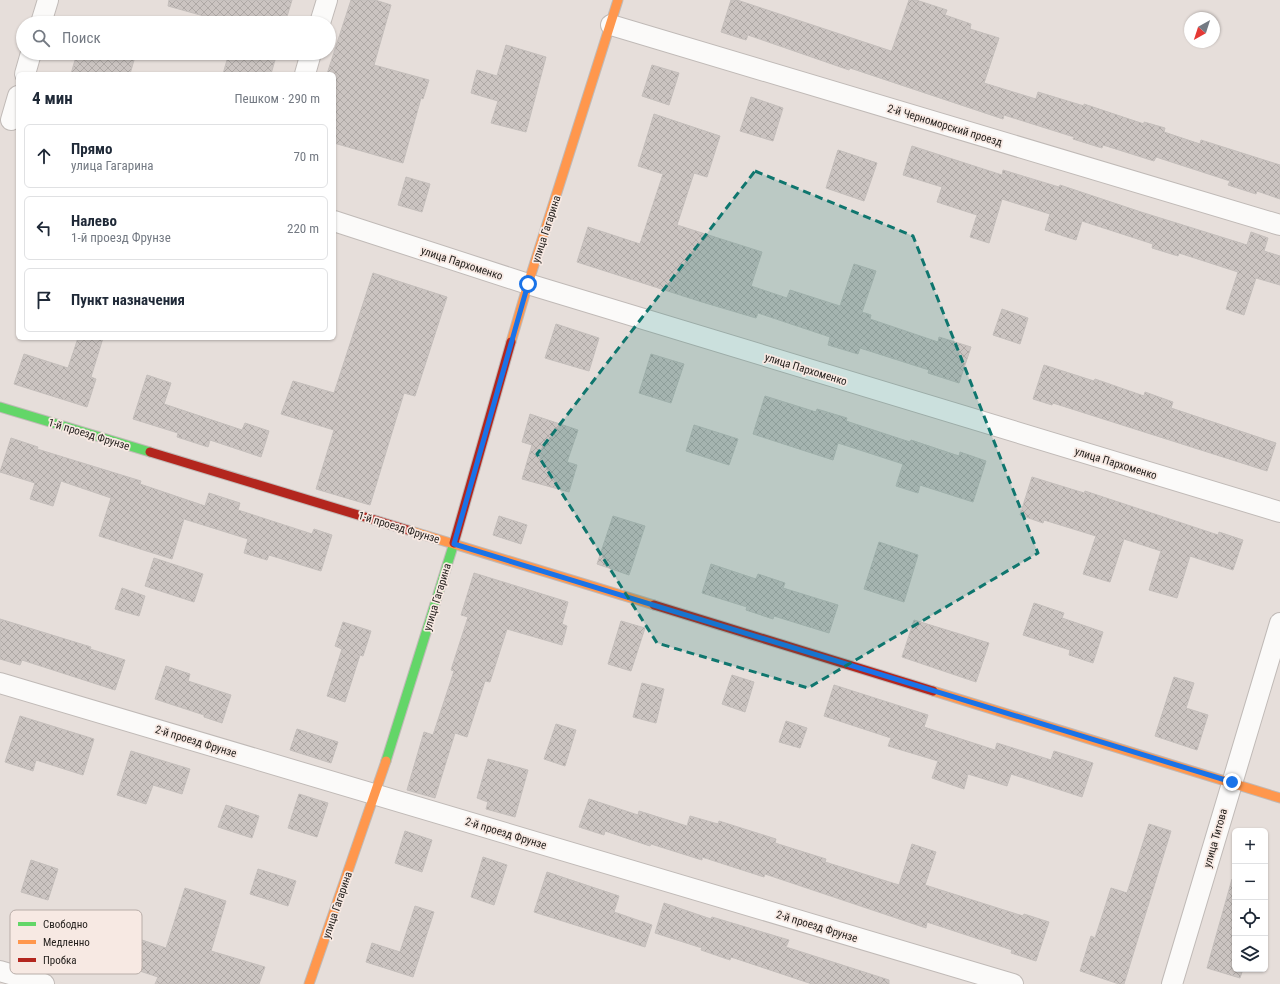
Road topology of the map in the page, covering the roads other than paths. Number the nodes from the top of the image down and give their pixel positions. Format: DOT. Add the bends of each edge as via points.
graph roads {
  1 [pos="48,0"];
  2 [pos="327,0"];
  3 [pos="618,0"];
  4 [pos="43,16"];
  5 [pos="322,16"];
  6 [pos="611,25"];
  7 [pos="29,60"];
  8 [pos="309,60"];
  9 [pos="26,72"];
  10 [pos="306,72"];
  11 [pos="16,102"];
  12 [pos="10,120"];
  13 [pos="336,222"];
  14 [pos="1280,225"];
  15 [pos="528,284"];
  16 [pos="0,407"];
  17 [pos="1280,512"];
  18 [pos="454,544"];
  19 [pos="1280,623"];
  20 [pos="0,683"];
  21 [pos="1232,782"];
  22 [pos="376,795"];
  23 [pos="1280,798"];
  24 [pos="0,971"];
  25 [pos="23,981"];
  26 [pos="44,984"];
  27 [pos="309,984"];
  28 [pos="1013,984"];
  29 [pos="1172,984"];
  1 -- 4 [label="street"];
  2 -- 5 [label="street"];
  3 -- 6 [label="street, улица Гагарина"];
  6 -- 14 [label="street, 2-й Черноморский проезд"];
  6 -- 15 [label="street, улица Гагарина"];
  7 -- 9 [label="street"];
  8 -- 10 [label="street"];
  11 -- 12 [label="street"];
  13 -- 15 [label="street, улица Пархоменко"];
  15 -- 17 [label="street, улица Пархоменко"];
  15 -- 18 [label="street, улица Гагарина"];
  16 -- 18 [label="street, 1-й проезд Фрунзе"];
  18 -- 21 [label="street, 1-й проезд Фрунзе"];
  18 -- 22 [label="street, улица Гагарина"];
  19 -- 21 [label="street, улица Титова"];
  20 -- 22 [label="street, 2-й проезд Фрунзе"];
  21 -- 23 [label="street, 1-й проезд Фрунзе"];
  21 -- 29 [label="street, улица Титова"];
  22 -- 27 [label="street, улица Гагарина"];
  22 -- 28 [label="street, 2-й проезд Фрунзе"];
  24 -- 25 [label="street"];
  25 -- 26 [label="street"];
}
